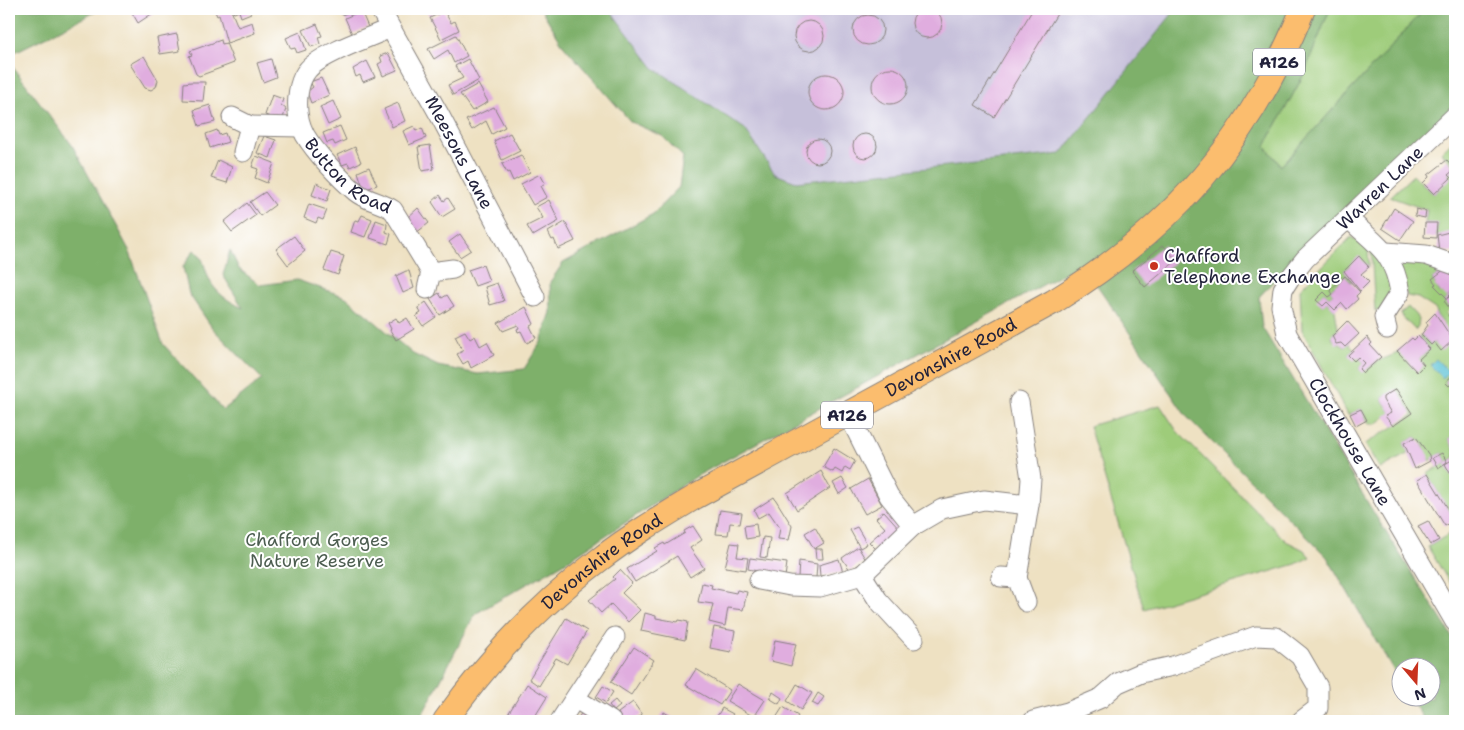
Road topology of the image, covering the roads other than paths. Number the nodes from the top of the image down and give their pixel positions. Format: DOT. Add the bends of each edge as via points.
graph roads {
  1 [pos="380,9"];
  2 [pos="1302,9"];
  3 [pos="390,28"];
  4 [pos="1455,116"];
  5 [pos="232,117"];
  6 [pos="250,126"];
  7 [pos="301,127"];
  8 [pos="243,152"];
  9 [pos="1350,219"];
  10 [pos="1386,252"];
  11 [pos="1305,260"];
  12 [pos="1455,265"];
  13 [pos="454,270"];
  14 [pos="535,297"];
  15 [pos="1382,320"];
  16 [pos="1019,402"];
  17 [pos="848,414"];
  18 [pos="1029,505"];
  19 [pos="913,526"];
  20 [pos="862,575"];
  21 [pos="759,580"];
  22 [pos="1026,602"];
  23 [pos="1455,622"];
  24 [pos="902,634"];
  25 [pos="615,637"];
  26 [pos="576,699"];
  27 [pos="1305,720"];
  28 [pos="445,721"];
  29 [pos="560,721"];
  30 [pos="611,721"];
  31 [pos="1033,721"];
  1 -- 3 [label="street, Meesons Lane"];
  2 -- 17 [label="main road, Devonshire Road / A126" via="1288,45 1252,113 1190,193 1144,237 1102,271 1053,302"];
  3 -- 7 [label="street, Button Road" via="310,67 302,77 298,94"];
  3 -- 14 [label="street, Meesons Lane"];
  4 -- 9 [label="street, Warren Lane"];
  5 -- 6 [label="street, Button Road"];
  6 -- 7 [label="street, Button Road"];
  6 -- 8 [label="street"];
  7 -- 13 [label="street, Button Road" via="348,186 393,210 429,281"];
  9 -- 10 [label="street"];
  9 -- 11 [label="street, Warren Lane"];
  10 -- 12 [label="street" via="1414,252"];
  10 -- 15 [label="street" via="1400,292"];
  11 -- 23 [label="street, Clockhouse Lane" via="1283,289 1281,306 1287,334"];
  16 -- 18 [label="street" via="1031,480"];
  17 -- 19 [label="street" via="889,496"];
  17 -- 28 [label="main road, Devonshire Road / A126" via="695,497 599,560 550,602 500,652"];
  18 -- 19 [label="street" via="984,500 942,509"];
  18 -- 22 [label="street" via="1009,577"];
  19 -- 20 [label="street"];
  20 -- 21 [label="street" via="820,587"];
  20 -- 24 [label="street"];
  25 -- 26 [label="street"];
  26 -- 29 [label="street"];
  26 -- 30 [label="street"];
  27 -- 31 [label="street" via="1318,708 1318,687 1300,656 1276,637 1256,636 1173,666 1141,673 1118,683 1101,698 1068,712"];
}
